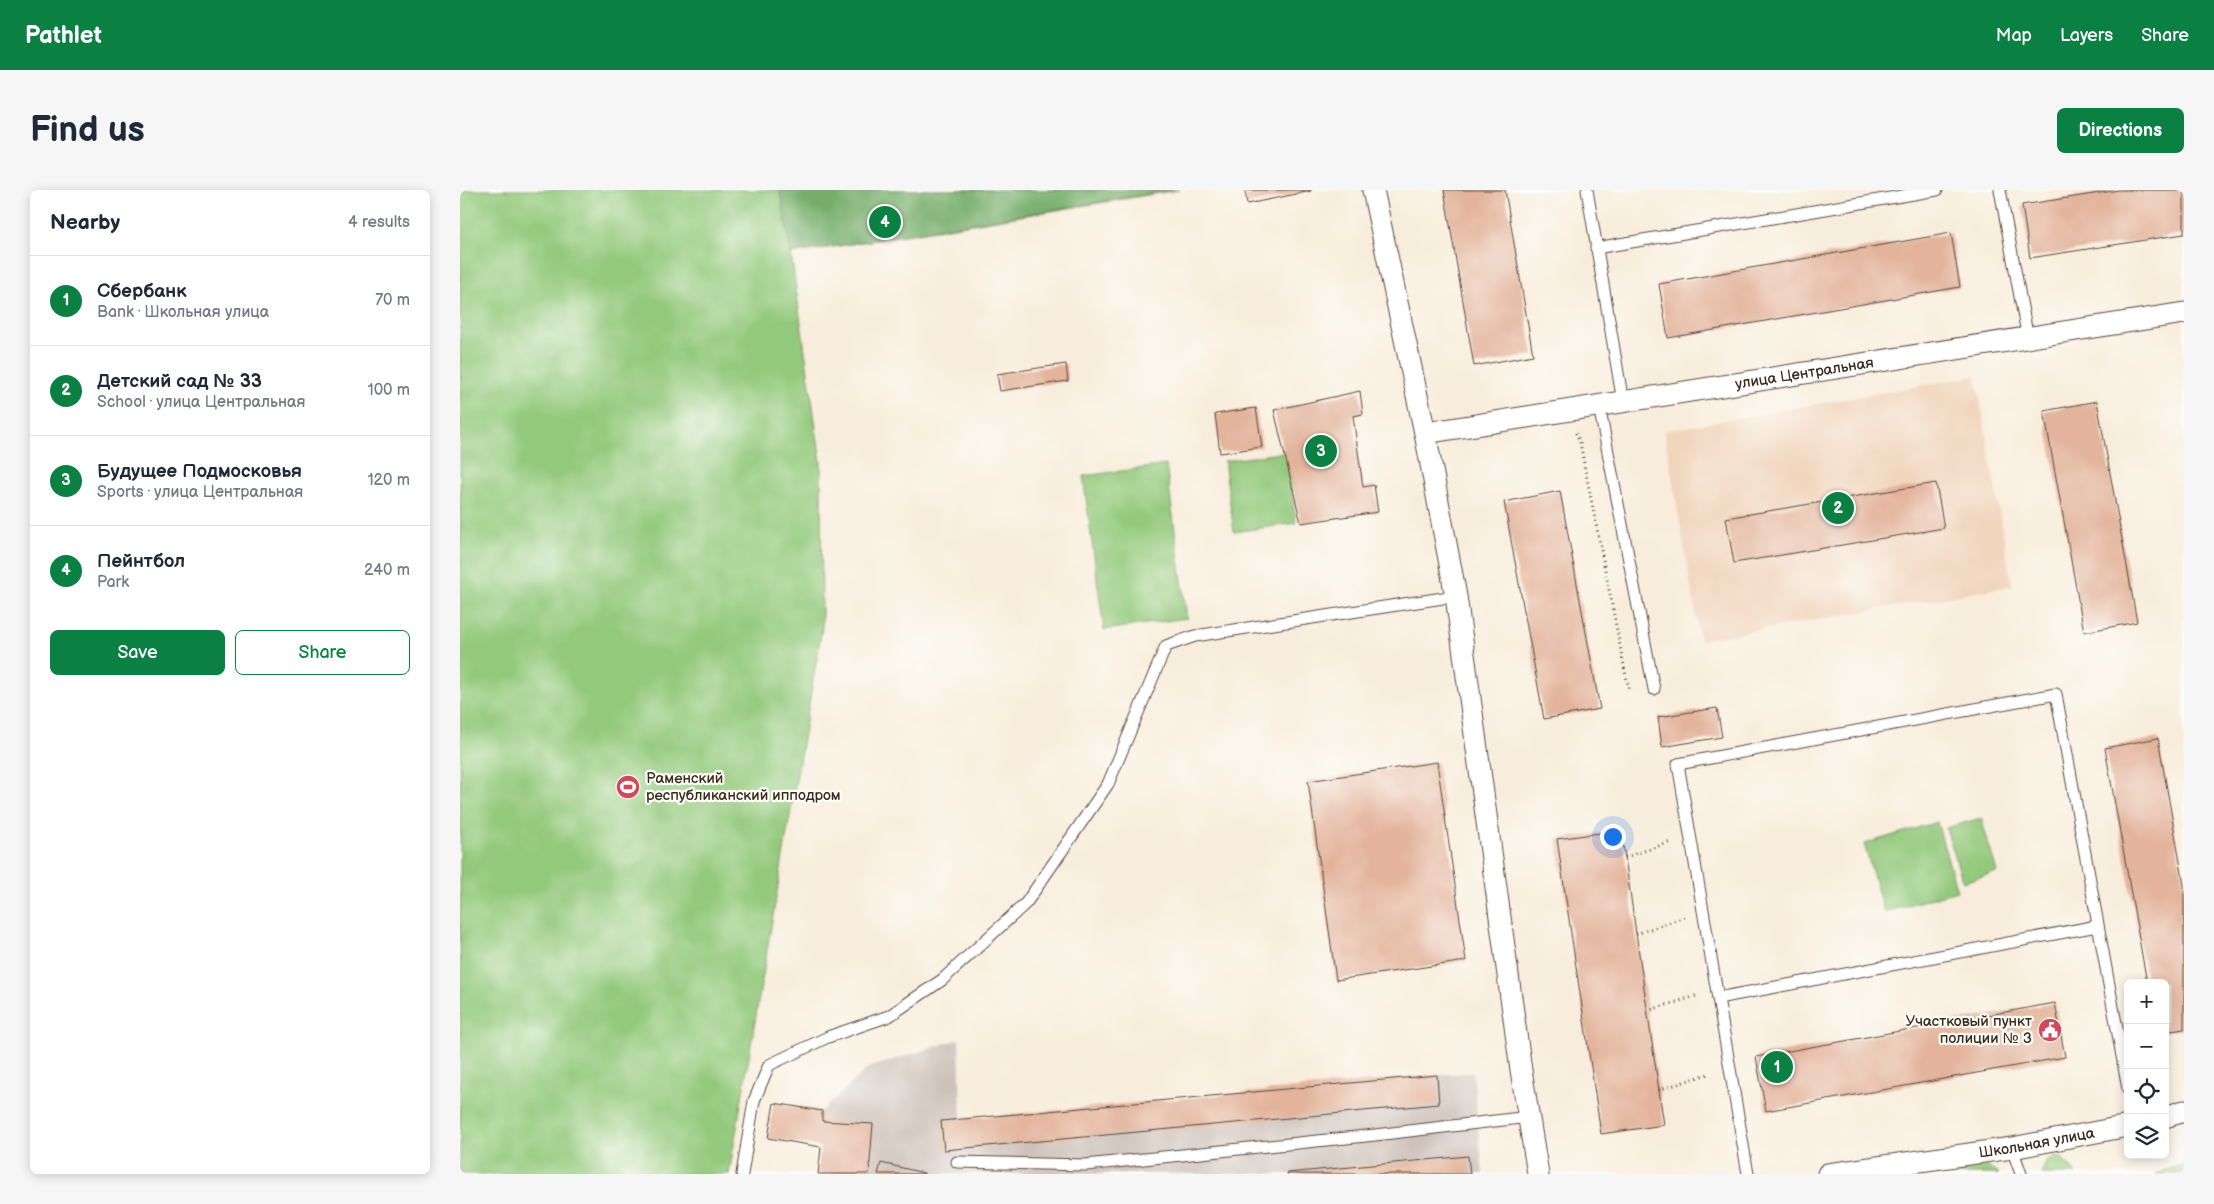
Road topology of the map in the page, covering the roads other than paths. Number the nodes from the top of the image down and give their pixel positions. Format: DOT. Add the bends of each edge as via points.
graph roads {
  1 [pos="1373,190"];
  2 [pos="1587,190"];
  3 [pos="1937,190"];
  4 [pos="2000,190"];
  5 [pos="1596,248"];
  6 [pos="2184,314"];
  7 [pos="2028,339"];
  8 [pos="1623,402"];
  9 [pos="1599,406"];
  10 [pos="1425,433"];
  11 [pos="1456,596"];
  12 [pos="1654,689"];
  13 [pos="2097,926"];
  14 [pos="1718,998"];
  15 [pos="2124,1069"];
  16 [pos="2184,1111"];
  17 [pos="2169,1116"];
  18 [pos="1529,1117"];
  19 [pos="2124,1127"];
  20 [pos="2012,1148"];
  21 [pos="957,1162"];
  22 [pos="742,1174"];
  23 [pos="1538,1174"];
  24 [pos="1748,1174"];
  25 [pos="1828,1174"];
  26 [pos="2021,1174"];
  1 -- 10 [label="street"];
  2 -- 5 [label="lane"];
  3 -- 5 [label="lane"];
  4 -- 7 [label="lane"];
  5 -- 8 [label="lane"];
  6 -- 7 [label="street, улица Центральная"];
  7 -- 8 [label="street, улица Центральная"];
  8 -- 9 [label="street, улица Центральная"];
  9 -- 10 [label="street, улица Центральная"];
  9 -- 12 [label="lane"];
  10 -- 11 [label="street"];
  11 -- 18 [label="street"];
  11 -- 22 [label="lane" via="1195,636 1166,646 1108,784 1026,904 942,980 890,1016 828,1037 769,1065 754,1101"];
  13 -- 14 [label="lane"];
  13 -- 14 [label="lane" via="2056,694 1678,764"];
  13 -- 15 [label="lane"];
  14 -- 24 [label="lane"];
  16 -- 17 [label="street"];
  18 -- 21 [label="lane" via="1086,1165"];
  18 -- 23 [label="street"];
  19 -- 20 [label="street, Школьная улица"];
  20 -- 25 [label="street, Школьная улица"];
  20 -- 26 [label="lane"];
}
